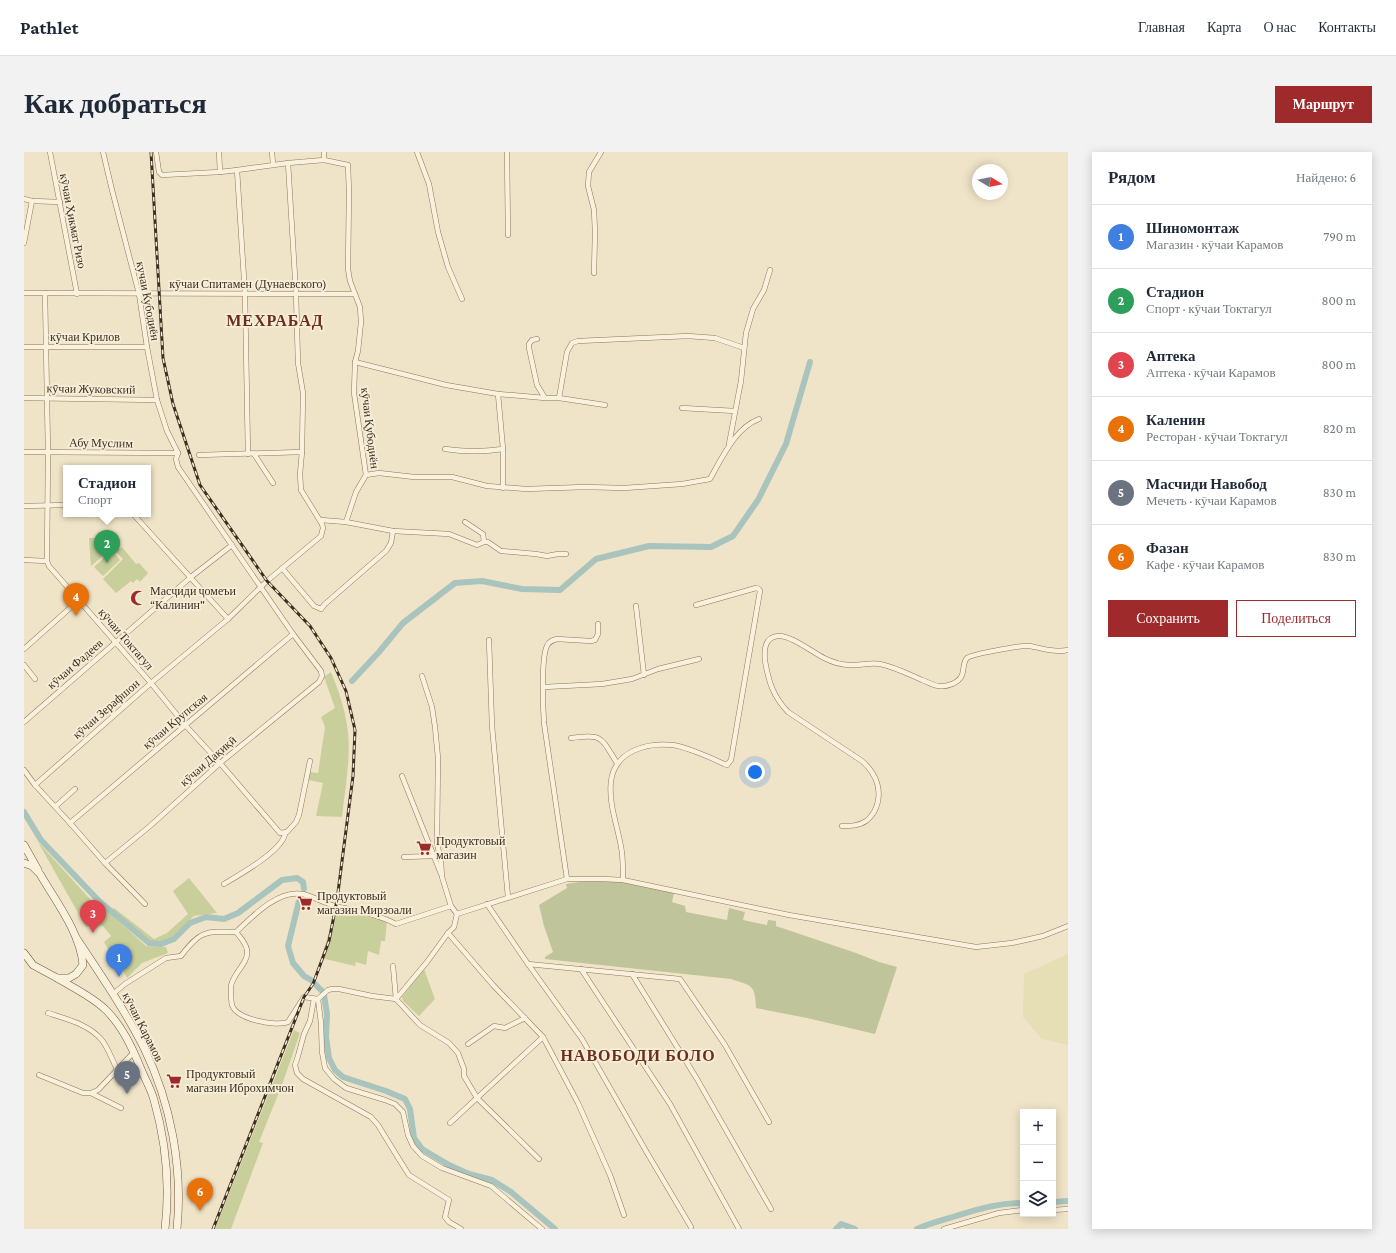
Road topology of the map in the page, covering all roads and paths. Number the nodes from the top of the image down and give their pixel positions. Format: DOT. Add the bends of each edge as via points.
graph roads {
  1 [pos="50,152"];
  2 [pos="104,152"];
  3 [pos="156,152"];
  4 [pos="218,152"];
  5 [pos="272,152"];
  6 [pos="324,152"];
  7 [pos="417,152"];
  8 [pos="507,152"];
  9 [pos="601,152"];
  10 [pos="324,160"];
  11 [pos="288,163"];
  12 [pos="273,164"];
  13 [pos="237,170"];
  14 [pos="220,172"];
  15 [pos="24,199"];
  16 [pos="32,201"];
  17 [pos="60,202"];
  18 [pos="508,235"];
  19 [pos="24,243"];
  20 [pos="770,270"];
  21 [pos="594,273"];
  22 [pos="24,293"];
  23 [pos="45,293"];
  24 [pos="296,293"];
  25 [pos="77,294"];
  26 [pos="139,294"];
  27 [pos="245,294"];
  28 [pos="355,294"];
  29 [pos="462,299"];
  30 [pos="537,339"];
  31 [pos="24,347"];
  32 [pos="45,347"];
  33 [pos="147,347"];
  34 [pos="744,348"];
  35 [pos="355,362"];
  36 [pos="498,394"];
  37 [pos="24,398"];
  38 [pos="46,398"];
  39 [pos="545,398"];
  40 [pos="559,398"];
  41 [pos="158,400"];
  42 [pos="605,405"];
  43 [pos="682,408"];
  44 [pos="735,411"];
  45 [pos="759,419"];
  46 [pos="729,444"];
  47 [pos="445,449"];
  48 [pos="504,449"];
  49 [pos="24,452"];
  50 [pos="48,452"];
  51 [pos="302,452"];
  52 [pos="178,453"];
  53 [pos="248,454"];
  54 [pos="254,454"];
  55 [pos="199,456"];
  56 [pos="366,475"];
  57 [pos="273,483"];
  58 [pos="503,488"];
  59 [pos="63,505"];
  60 [pos="24,506"];
  61 [pos="46,506"];
  62 [pos="135,517"];
  63 [pos="321,520"];
  64 [pos="346,522"];
  65 [pos="465,522"];
  66 [pos="394,530"];
  67 [pos="484,542"];
  68 [pos="232,545"];
  69 [pos="566,554"];
  70 [pos="24,560"];
  71 [pos="47,561"];
  72 [pos="282,568"];
  73 [pos="191,577"];
  74 [pos="261,587"];
  75 [pos="79,600"];
  76 [pos="696,605"];
  77 [pos="636,606"];
  78 [pos="228,619"];
  79 [pos="598,624"];
  80 [pos="293,634"];
  81 [pos="489,640"];
  82 [pos="116,642"];
  83 [pos="24,649"];
  84 [pos="1068,650"];
  85 [pos="698,659"];
  86 [pos="24,665"];
  87 [pos="321,673"];
  88 [pos="644,675"];
  89 [pos="422,676"];
  90 [pos="35,679"];
  91 [pos="151,683"];
  92 [pos="544,687"];
  93 [pos="24,722"];
  94 [pos="186,726"];
  95 [pos="571,738"];
  96 [pos="310,760"];
  97 [pos="220,763"];
  98 [pos="617,763"];
  99 [pos="24,770"];
  100 [pos="402,776"];
  101 [pos="35,785"];
  102 [pos="75,789"];
  103 [pos="56,806"];
  104 [pos="70,822"];
  105 [pos="842,826"];
  106 [pos="285,834"];
  107 [pos="24,845"];
  108 [pos="433,856"];
  109 [pos="404,857"];
  110 [pos="24,863"];
  111 [pos="105,863"];
  112 [pos="40,874"];
  113 [pos="442,877"];
  114 [pos="567,879"];
  115 [pos="623,880"];
  116 [pos="224,884"];
  117 [pos="508,897"];
  118 [pos="145,904"];
  119 [pos="487,904"];
  120 [pos="451,906"];
  121 [pos="457,914"];
  122 [pos="1068,926"];
  123 [pos="236,932"];
  124 [pos="448,933"];
  125 [pos="77,939"];
  126 [pos="24,954"];
  127 [pos="24,961"];
  128 [pos="528,964"];
  129 [pos="33,965"];
  130 [pos="393,966"];
  131 [pos="581,969"];
  132 [pos="632,974"];
  133 [pos="57,978"];
  134 [pos="113,994"];
  135 [pos="316,999"];
  136 [pos="396,999"];
  137 [pos="48,1013"];
  138 [pos="525,1018"];
  139 [pos="543,1037"];
  140 [pos="468,1044"];
  141 [pos="134,1052"];
  142 [pos="117,1069"];
  143 [pos="39,1075"];
  144 [pos="91,1093"];
  145 [pos="477,1098"];
  146 [pos="122,1108"];
  147 [pos="769,1122"];
  148 [pos="450,1123"];
  149 [pos="539,1160"];
  150 [pos="771,1209"];
  151 [pos="1020,1210"];
  152 [pos="1056,1210"];
  153 [pos="1068,1210"];
  154 [pos="624,1215"];
  155 [pos="691,1227"];
  156 [pos="165,1229"];
  157 [pos="177,1229"];
  158 [pos="461,1229"];
  159 [pos="542,1229"];
  160 [pos="739,1229"];
  161 [pos="944,1229"];
  1 -- 17 [label="street, кӯчаи Ҳикмат Ризо"];
  2 -- 26 [label="street, кучаи Кубодиён"];
  3 -- 14 [label="street" via="159,172 165,176"];
  4 -- 14 [label="street"];
  5 -- 12 [label="street"];
  6 -- 10 [label="street"];
  7 -- 29 [label="street" via="429,184 448,267"];
  8 -- 18 [label="street"];
  9 -- 21 [label="street" via="589,172 588,186 594,210"];
  10 -- 11 [label="street"];
  10 -- 28 [label="street, кӯчаи Қубодиён" via="348,165 348,269"];
  11 -- 12 [label="street"];
  11 -- 24 [label="street"];
  12 -- 13 [label="street"];
  13 -- 14 [label="street"];
  13 -- 27 [label="street"];
  15 -- 16 [label="street"];
  16 -- 17 [label="street"];
  16 -- 19 [label="street"];
  17 -- 25 [label="street, кӯчаи Ҳикмат Ризо"];
  20 -- 34 [label="street" via="764,290 753,309"];
  22 -- 23 [label="street, кӯчаи Спитамен (Дунаевского)"];
  23 -- 25 [label="street, кӯчаи Спитамен (Дунаевского)"];
  23 -- 32 [label="street"];
  24 -- 27 [label="street, кӯчаи Спитамен (Дунаевского)"];
  24 -- 28 [label="street, кӯчаи Спитамен (Дунаевского)"];
  24 -- 51 [label="street" via="298,363 303,393"];
  25 -- 26 [label="street, кӯчаи Спитамен (Дунаевского)"];
  26 -- 27 [label="street, кӯчаи Спитамен (Дунаевского)"];
  26 -- 33 [label="street, кучаи Кубодиён"];
  27 -- 53 [label="street"];
  28 -- 35 [label="street, кӯчаи Қубодиён" via="361,318"];
  30 -- 39 [label="street" via="532,340 529,348 537,385"];
  31 -- 32 [label="street, кӯчаи Крилов"];
  32 -- 33 [label="street, кӯчаи Крилов"];
  32 -- 38 [label="street"];
  33 -- 41 [label="street, кучаи Кубодиён"];
  34 -- 40 [label="street" via="715,338 688,336 572,343 567,352"];
  34 -- 44 [label="street"];
  35 -- 36 [label="street" via="446,385"];
  35 -- 56 [label="street, кӯчаи Қубодиён" via="354,393"];
  36 -- 39 [label="street"];
  36 -- 48 [label="street"];
  37 -- 38 [label="street, кӯчаи Жуковский"];
  38 -- 41 [label="street, кӯчаи Жуковский"];
  38 -- 50 [label="street"];
  39 -- 40 [label="street"];
  40 -- 42 [label="street"];
  41 -- 52 [label="street, кучаи Кубодиён" via="166,431"];
  43 -- 44 [label="street"];
  44 -- 46 [label="street"];
  45 -- 46 [label="street" via="752,421"];
  46 -- 58 [label="street" via="710,479 697,482 624,488"];
  47 -- 48 [label="street" via="484,452"];
  48 -- 58 [label="street"];
  49 -- 50 [label="street, Абу Муслим"];
  50 -- 52 [label="street, Абу Муслим"];
  50 -- 61 [label="street"];
  51 -- 54 [label="street"];
  51 -- 63 [label="street" via="301,490"];
  52 -- 68 [label="street, кучаи Кубодиён" via="178,467"];
  53 -- 54 [label="street"];
  53 -- 55 [label="street"];
  54 -- 57 [label="street"];
  56 -- 58 [label="street" via="379,473 414,477 452,477"];
  56 -- 64 [label="street, кӯчаи Қубодиён" via="356,492"];
  59 -- 61 [label="street"];
  60 -- 61 [label="street"];
  61 -- 71 [label="street"];
  62 -- 73 [label="street"];
  63 -- 64 [label="street"];
  63 -- 72 [label="street" via="324,528 321,536"];
  64 -- 66 [label="street"];
  65 -- 67 [label="street" via="484,534"];
  66 -- 67 [label="street" via="449,534 474,544"];
  66 -- 72 [label="street" via="386,551 321,609 314,606"];
  67 -- 69 [label="street" via="501,551 547,556"];
  68 -- 73 [label="street, кӯчаи Фадеев"];
  68 -- 74 [label="street, кучаи Кубодиён"];
  70 -- 71 [label="street"];
  71 -- 75 [label="street, кӯчаи Токтагул" via="52,571"];
  72 -- 74 [label="street"];
  73 -- 78 [label="street"];
  73 -- 82 [label="street, кӯчаи Фадеев"];
  74 -- 78 [label="street"];
  74 -- 80 [label="street, кучаи Кубодиён"];
  75 -- 82 [label="street, кӯчаи Токтагул"];
  75 -- 83 [label="street"];
  76 -- 98 [label="street" via="756,588 760,591 731,760 727,765 674,745 658,745 626,754"];
  77 -- 88 [label="street"];
  78 -- 91 [label="street, кӯчаи Зерафшон"];
  79 -- 92 [label="street" via="595,640 557,639 547,645 544,657"];
  80 -- 87 [label="street, кучаи Кубодиён"];
  80 -- 94 [label="street, кӯчаи Крупская"];
  81 -- 117 [label="street" via="492,733"];
  82 -- 91 [label="street, кӯчаи Токтагул"];
  82 -- 93 [label="street, кӯчаи Фадеев"];
  84 -- 105 [label="street" via="1047,650 1028,645 976,655 967,658 962,676 957,682 940,686 878,663 839,664 785,636 770,639 764,651 772,692 779,703 788,712 862,761 871,769 877,781 878,805 873,814 867,821"];
  85 -- 88 [label="street"];
  86 -- 90 [label="street"];
  87 -- 97 [label="street, кӯчаи Дақиқӣ" via="319,682"];
  88 -- 92 [label="street" via="602,684"];
  89 -- 113 [label="street" via="432,707 435,727 438,758 437,843"];
  91 -- 94 [label="street, кӯчаи Токтагул"];
  91 -- 101 [label="street, кӯчаи Зерафшон"];
  92 -- 114 [label="street" via="544,723"];
  94 -- 97 [label="street, кӯчаи Токтагул"];
  94 -- 104 [label="street, кӯчаи Крупская"];
  95 -- 98 [label="street" via="600,738"];
  96 -- 106 [label="street" via="298,819"];
  97 -- 106 [label="street, кӯчаи Токтагул" via="280,833"];
  97 -- 111 [label="street, кӯчаи Дақиқӣ"];
  98 -- 115 [label="street" via="611,780 611,798 622,853"];
  99 -- 101 [label="street"];
  100 -- 108 [label="street"];
  101 -- 103 [label="street"];
  102 -- 103 [label="street"];
  103 -- 104 [label="street"];
  104 -- 111 [label="street"];
  106 -- 116 [label="street" via="283,841 259,862"];
  107 -- 112 [label="main road, кӯчаи Карамов"];
  108 -- 109 [label="street"];
  108 -- 113 [label="street"];
  110 -- 112 [label="main road, кӯчаи Карамов" via="32,866"];
  111 -- 118 [label="street"];
  112 -- 125 [label="main road, кӯчаи Карамов"];
  113 -- 120 [label="street"];
  114 -- 115 [label="street"];
  114 -- 117 [label="street"];
  115 -- 122 [label="street" via="789,915 976,947 1043,936"];
  117 -- 119 [label="street"];
  119 -- 121 [label="street"];
  119 -- 128 [label="street"];
  120 -- 121 [label="street"];
  120 -- 123 [label="street" via="396,924 385,918 302,894 285,895 259,910"];
  121 -- 124 [label="street" via="454,927"];
  123 -- 134 [label="street" via="215,931 201,935 190,943 181,956 166,958"];
  123 -- 135 [label="street" via="247,951 246,959 234,976 231,986 232,1005 237,1012 262,1022 284,1023 288,1022 304,997"];
  124 -- 136 [label="street"];
  124 -- 138 [label="street"];
  125 -- 133 [label="main road, кӯчаи Карамов" via="83,965 69,978"];
  125 -- 134 [label="main road, кӯчаи Карамов"];
  126 -- 129 [label="main road, кӯчаи Карамов"];
  127 -- 129 [label="main road"];
  128 -- 131 [label="street"];
  128 -- 155 [label="street" via="582,1039"];
  129 -- 133 [label="main road, кӯчаи Карамов"];
  130 -- 136 [label="street"];
  131 -- 132 [label="street"];
  131 -- 160 [label="street" via="670,1104"];
  132 -- 147 [label="street" via="680,979 725,1044"];
  132 -- 150 [label="street" via="697,1079"];
  133 -- 141 [label="main road, кӯчаи Карамов" via="105,1009 119,1025"];
  134 -- 157 [label="main road, кӯчаи Карамов" via="144,1048 169,1117 178,1178"];
  135 -- 136 [label="street" via="332,989 339,989"];
  135 -- 158 [label="street" via="295,1065 297,1073 303,1079 371,1117 409,1175 449,1200 445,1218"];
  135 -- 159 [label="street" via="325,1068 334,1079 346,1088 395,1104 402,1112 413,1146 422,1156 442,1168 491,1186"];
  136 -- 145 [label="street" via="420,1025 458,1053 464,1068 464,1076"];
  137 -- 142 [label="street" via="82,1025 95,1033"];
  138 -- 139 [label="street"];
  138 -- 140 [label="street" via="505,1028 494,1026"];
  139 -- 145 [label="street"];
  139 -- 154 [label="street" via="578,1102"];
  141 -- 142 [label="street"];
  141 -- 156 [label="main road, кӯчаи Карамов" via="154,1099 163,1142 168,1207"];
  142 -- 144 [label="street" via="98,1090"];
  143 -- 144 [label="street" via="83,1093"];
  144 -- 146 [label="street"];
  145 -- 148 [label="street"];
  145 -- 149 [label="street"];
  151 -- 161 [label="street" via="999,1213"];
  152 -- 153 [label="street"];
}
